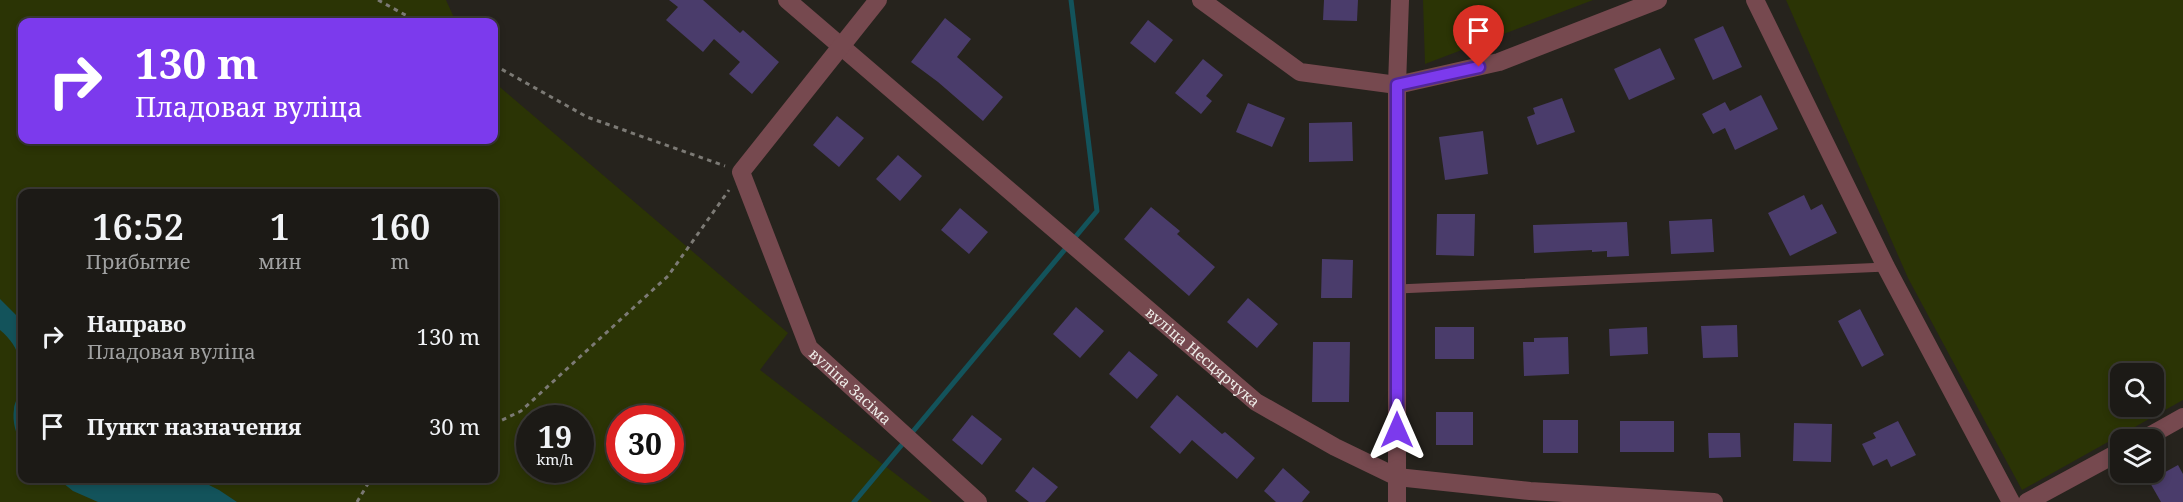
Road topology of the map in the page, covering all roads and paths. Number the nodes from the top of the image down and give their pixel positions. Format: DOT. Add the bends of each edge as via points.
graph roads {
  1 [pos="378,0"];
  2 [pos="788,0"];
  3 [pos="878,0"];
  4 [pos="1201,0"];
  5 [pos="1400,0"];
  6 [pos="1658,0"];
  7 [pos="1755,0"];
  8 [pos="411,18"];
  9 [pos="841,45"];
  10 [pos="498,67"];
  11 [pos="1397,85"];
  12 [pos="741,172"];
  13 [pos="1886,267"];
  14 [pos="1398,289"];
  15 [pos="2183,417"];
  16 [pos="498,422"];
  17 [pos="2162,429"];
  18 [pos="2110,457"];
  19 [pos="1397,477"];
  20 [pos="368,483"];
  21 [pos="357,502"];
  22 [pos="978,502"];
  23 [pos="1397,502"];
  24 [pos="1714,502"];
  25 [pos="2010,502"];
  26 [pos="2027,502"];
  1 -- 8 [label="path"];
  2 -- 9 [label="street, вуліца Несцярчука"];
  3 -- 9 [label="street"];
  4 -- 11 [label="street" via="1300,72"];
  5 -- 11 [label="street"];
  6 -- 11 [label="street" via="1500,63"];
  7 -- 13 [label="street"];
  9 -- 12 [label="street"];
  9 -- 19 [label="street, вуліца Несцярчука" via="1256,402"];
  10 -- 12 [label="path" via="587,117"];
  11 -- 14 [label="street"];
  12 -- 16 [label="path" via="668,276 521,411"];
  12 -- 22 [label="street, вуліца Засіма" via="810,348"];
  13 -- 14 [label="lane"];
  13 -- 25 [label="street"];
  14 -- 19 [label="street"];
  15 -- 17 [label="street"];
  18 -- 26 [label="street"];
  19 -- 23 [label="street"];
  19 -- 24 [label="street, вуліца Несцярчука" via="1530,491"];
  20 -- 21 [label="path"];
}
